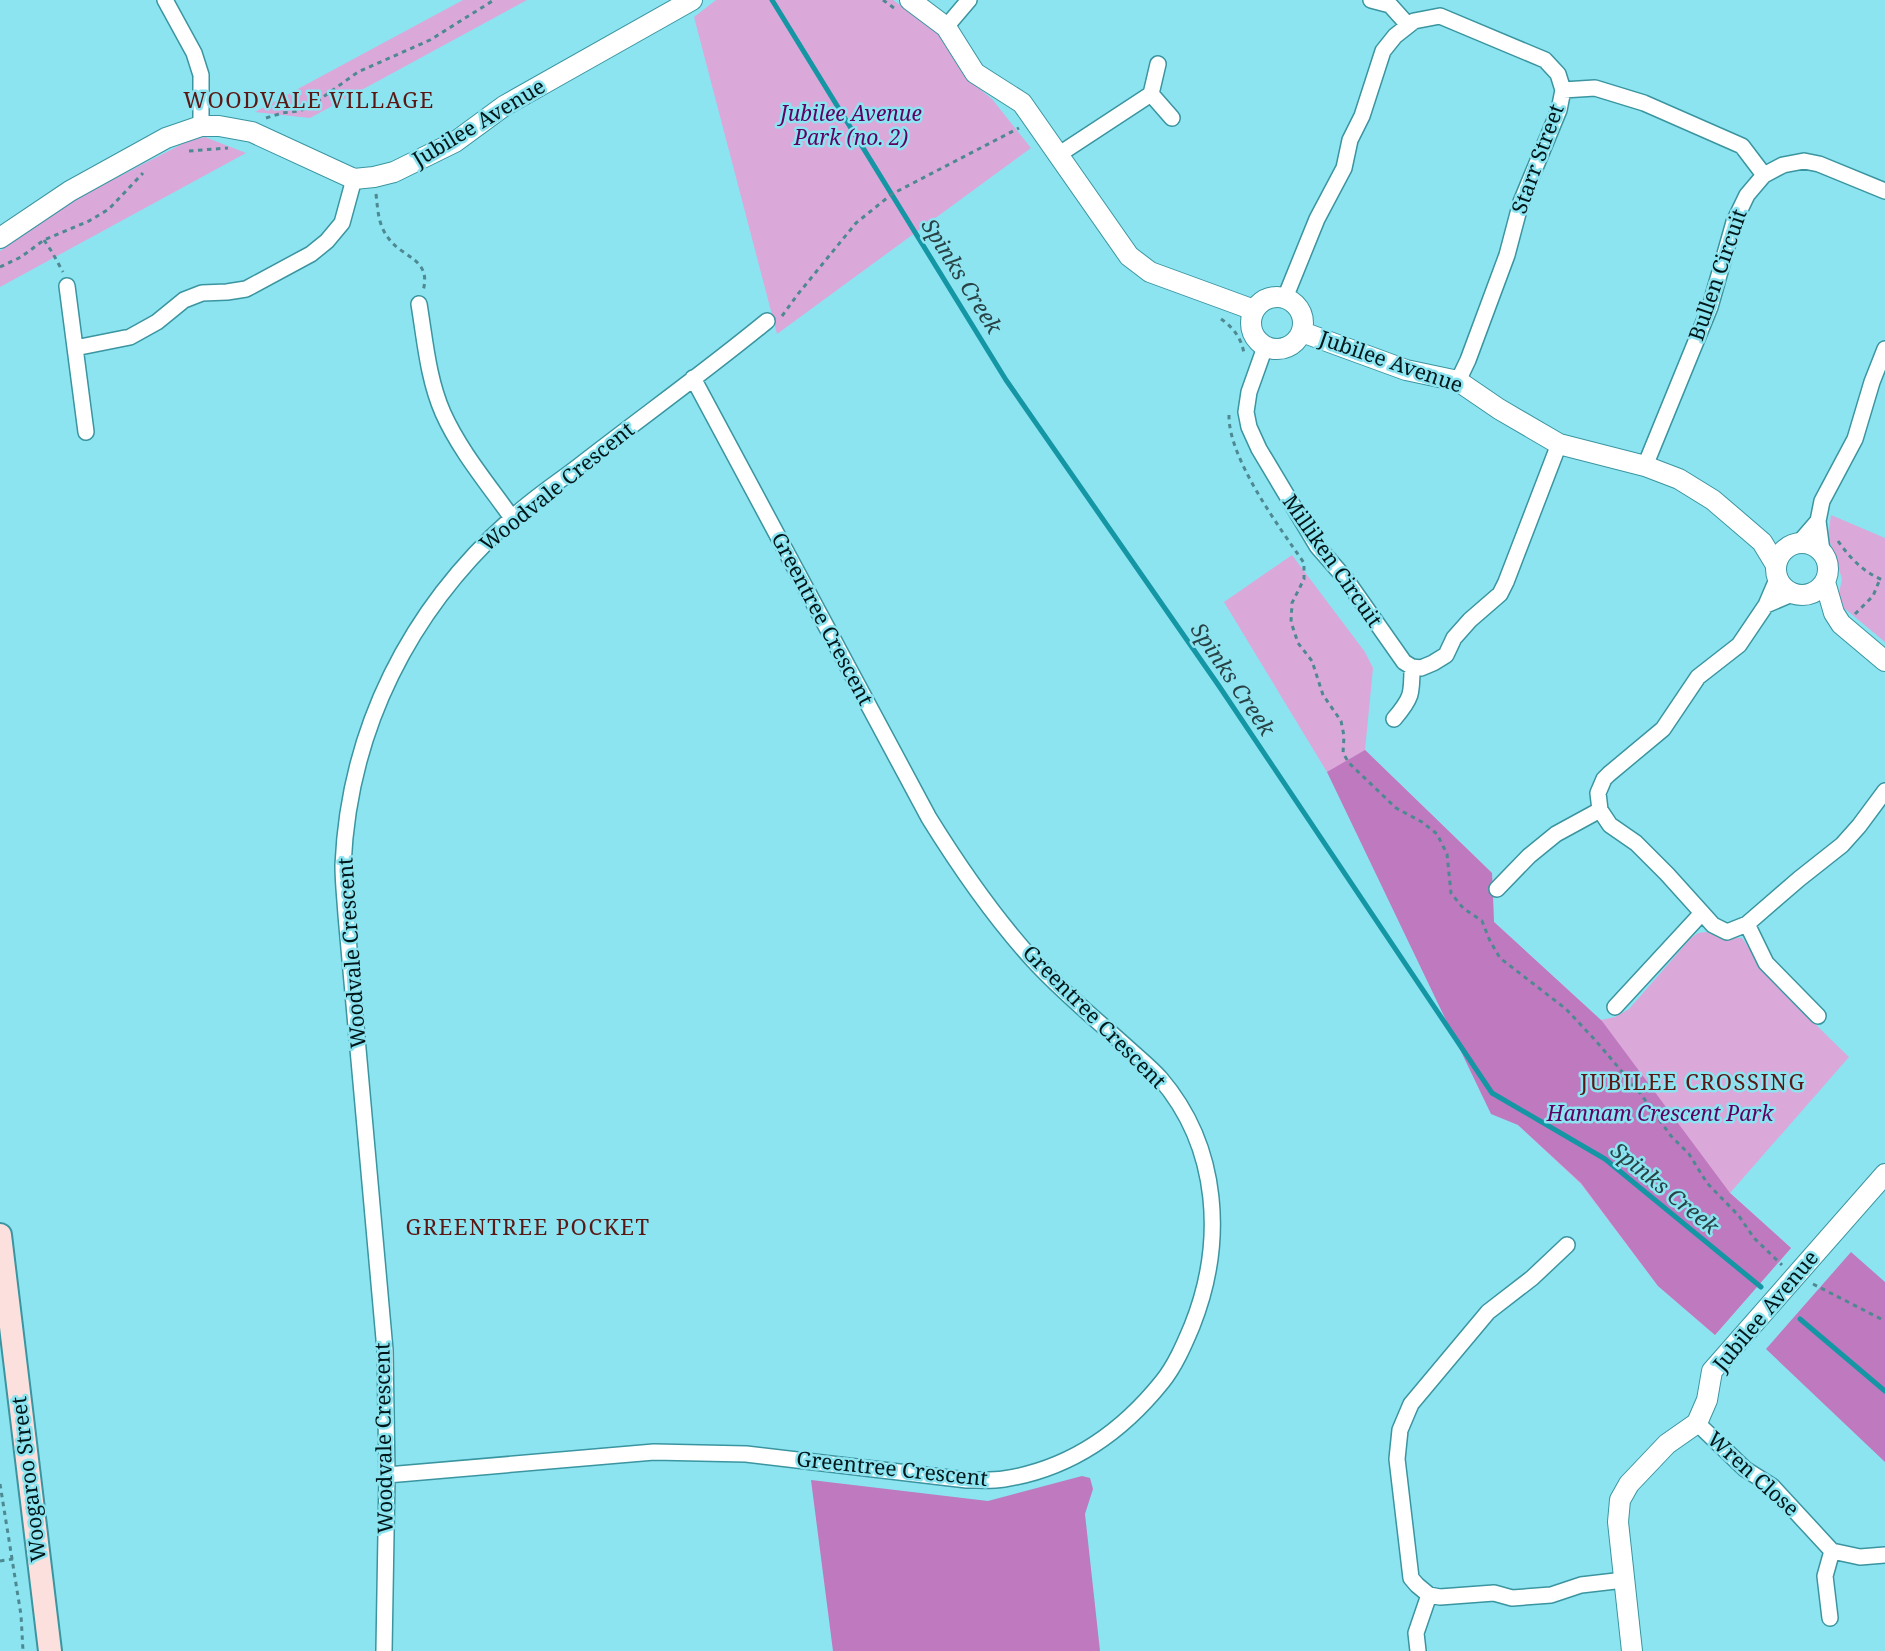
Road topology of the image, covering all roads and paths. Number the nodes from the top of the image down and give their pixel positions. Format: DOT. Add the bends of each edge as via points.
graph roads {
  1 [pos="692,0"];
  2 [pos="884,0"];
  3 [pos="969,0"];
  4 [pos="1371,0"];
  5 [pos="172,2"];
  6 [pos="905,6"];
  7 [pos="1408,25"];
  8 [pos="946,27"];
  9 [pos="1158,64"];
  10 [pos="1563,90"];
  11 [pos="1151,93"];
  12 [pos="1172,118"];
  13 [pos="1014,120"];
  14 [pos="201,126"];
  15 [pos="1022,126"];
  16 [pos="1025,131"];
  17 [pos="1058,155"];
  18 [pos="1764,175"];
  19 [pos="364,178"];
  20 [pos="1885,191"];
  21 [pos="0,237"];
  22 [pos="44,240"];
  23 [pos="67,286"];
  24 [pos="1285,298"];
  25 [pos="419,304"];
  26 [pos="1254,310"];
  27 [pos="1215,316"];
  28 [pos="764,323"];
  29 [pos="1302,332"];
  30 [pos="1265,347"];
  31 [pos="75,348"];
  32 [pos="1885,349"];
  33 [pos="1243,359"];
  34 [pos="693,378"];
  35 [pos="1458,381"];
  36 [pos="1229,408"];
  37 [pos="86,432"];
  38 [pos="1559,444"];
  39 [pos="1645,466"];
  40 [pos="512,518"];
  41 [pos="1818,521"];
  42 [pos="1762,542"];
  43 [pos="1794,545"];
  44 [pos="1822,551"];
  45 [pos="1777,571"];
  46 [pos="1880,579"];
  47 [pos="1885,581"];
  48 [pos="1825,582"];
  49 [pos="1801,594"];
  50 [pos="1766,605"];
  51 [pos="1837,618"];
  52 [pos="1885,661"];
  53 [pos="1412,667"];
  54 [pos="1394,719"];
  55 [pos="1885,791"];
  56 [pos="1600,810"];
  57 [pos="1497,889"];
  58 [pos="1701,914"];
  59 [pos="1747,924"];
  60 [pos="1615,1007"];
  61 [pos="1818,1016"];
  62 [pos="1885,1174"];
  63 [pos="0,1235"];
  64 [pos="1567,1245"];
  65 [pos="1796,1275"];
  66 [pos="1885,1321"];
  67 [pos="1697,1423"];
  68 [pos="387,1475"];
  69 [pos="0,1484"];
  70 [pos="1832,1551"];
  71 [pos="1885,1555"];
  72 [pos="13,1559"];
  73 [pos="0,1561"];
  74 [pos="1624,1580"];
  75 [pos="1429,1595"];
  76 [pos="1830,1618"];
  77 [pos="23,1651"];
  78 [pos="50,1651"];
  79 [pos="384,1651"];
  80 [pos="1418,1651"];
  81 [pos="1632,1651"];
  1 -- 19 [label="street, Jubilee Avenue" via="504,106 454,142 394,172"];
  2 -- 6 [label="path"];
  3 -- 8 [label="street"];
  4 -- 7 [label="street" via="1390,5"];
  5 -- 14 [label="street" via="201,75"];
  6 -- 8 [label="street"];
  7 -- 10 [label="street, Starr Street" via="1440,16 1545,60 1558,74"];
  7 -- 24 [label="street, Starr Street" via="1383,51 1350,140 1344,168 1317,219"];
  8 -- 17 [label="street" via="975,73 1022,103"];
  9 -- 11 [label="street"];
  10 -- 18 [label="street" via="1595,88 1644,103 1742,146"];
  10 -- 35 [label="street, Starr Street" via="1559,110 1521,202 1507,255"];
  11 -- 12 [label="street"];
  11 -- 17 [label="street"];
  13 -- 15 [label="path"];
  14 -- 19 [label="street" via="252,132"];
  14 -- 21 [label="street" via="166,138"];
  15 -- 16 [label="path"];
  15 -- 28 [label="path" via="892,194 856,223 771,332"];
  17 -- 26 [label="street" via="1129,256 1150,272"];
  18 -- 20 [label="street, Bullen Circuit" via="1782,165 1804,161"];
  18 -- 39 [label="street, Bullen Circuit" via="1747,195 1734,222 1710,307"];
  19 -- 25 [label="path" via="379,224 390,242 420,264 426,282"];
  19 -- 31 [label="street" via="342,223 311,254 246,289 202,293 184,300 130,337"];
  22 -- 23 [label="path"];
  23 -- 31 [label="street"];
  24 -- 26 [label="street" via="1267,299"];
  24 -- 29 [label="street, Jubilee Avenue" via="1302,315"];
  25 -- 40 [label="street" via="430,374 443,412 462,447"];
  26 -- 30 [label="street" via="1253,335"];
  27 -- 33 [label="path" via="1233,328 1245,352"];
  28 -- 34 [label="street, Woodvale Crescent"];
  29 -- 30 [label="street, Jubilee Avenue" via="1291,346 1274,350"];
  29 -- 35 [label="street, Jubilee Avenue" via="1406,370"];
  30 -- 53 [label="street, Milliken Circuit" via="1248,392 1246,411 1255,441 1317,546 1345,578 1398,655"];
  31 -- 37 [label="street"];
  32 -- 41 [label="street" via="1855,439 1822,501"];
  34 -- 40 [label="street, Woodvale Crescent"];
  34 -- 68 [label="street, Greentree Crescent" via="929,818 965,875 1035,962 1159,1077 1182,1110 1199,1145 1210,1186 1210,1262 1201,1302 1168,1374 1144,1405 1114,1432 1079,1455 1041,1470 1002,1479 967,1480 746,1454 694,1452"];
  35 -- 38 [label="street, Jubilee Avenue"];
  36 -- 65 [label="path" via="1234,442 1245,468 1304,563 1304,579 1292,603 1291,622 1298,643 1312,661 1323,695 1341,721 1343,753 1349,763 1396,808 1437,834 1447,854 1450,893 1482,921 1500,958 1566,1009 1596,1041 1689,1154 1707,1184 1739,1216 1754,1238"];
  38 -- 39 [label="street, Jubilee Avenue"];
  38 -- 53 [label="street" via="1500,594 1454,638 1446,655 1421,668"];
  39 -- 42 [label="street, Jubilee Avenue" via="1678,479 1713,500"];
  40 -- 68 [label="street, Woodvale Crescent" via="470,558 434,602 405,648 380,699 362,753 349,812 343,866 385,1350"];
  41 -- 43 [label="street"];
  41 -- 44 [label="street"];
  41 -- 46 [label="path" via="1826,525 1851,559"];
  42 -- 43 [label="street"];
  42 -- 45 [label="street, Jubilee Avenue"];
  43 -- 44 [label="street" via="1808,543"];
  43 -- 45 [label="street" via="1779,558"];
  44 -- 48 [label="street" via="1828,566"];
  45 -- 49 [label="street, Jubilee Avenue" via="1784,587"];
  45 -- 50 [label="street"];
  46 -- 47 [label="path"];
  46 -- 51 [label="path" via="1873,596 1859,611"];
  48 -- 49 [label="street" via="1814,592"];
  48 -- 51 [label="street"];
  49 -- 50 [label="street"];
  49 -- 51 [label="street, Jubilee Avenue"];
  50 -- 56 [label="street" via="1738,645 1698,677 1664,729 1604,780 1598,794"];
  51 -- 52 [label="street, Jubilee Avenue"];
  53 -- 54 [label="street" via="1408,703"];
  55 -- 59 [label="street" via="1842,845"];
  56 -- 57 [label="street" via="1556,834"];
  56 -- 58 [label="street" via="1610,825 1636,843 1667,874"];
  58 -- 59 [label="street" via="1722,931"];
  58 -- 60 [label="street"];
  59 -- 61 [label="street" via="1766,963"];
  62 -- 65 [label="street, Jubilee Avenue"];
  63 -- 78 [label="main road, Woogaroo Street"];
  64 -- 75 [label="street" via="1488,1312 1411,1404 1400,1430 1396,1459 1411,1578"];
  65 -- 66 [label="path"];
  65 -- 67 [label="street, Jubilee Avenue" via="1712,1371 1707,1400"];
  67 -- 70 [label="street, Wren Close" via="1745,1469 1772,1486"];
  67 -- 74 [label="street" via="1667,1444 1629,1484 1620,1500 1618,1522"];
  68 -- 79 [label="street, Woodvale Crescent"];
  69 -- 72 [label="path"];
  70 -- 71 [label="street" via="1860,1557"];
  70 -- 76 [label="street" via="1825,1576"];
  72 -- 73 [label="path"];
  72 -- 77 [label="path"];
  74 -- 75 [label="street" via="1581,1585 1551,1595 1512,1598 1494,1593"];
  74 -- 81 [label="street"];
  75 -- 80 [label="street" via="1416,1633"];
}
